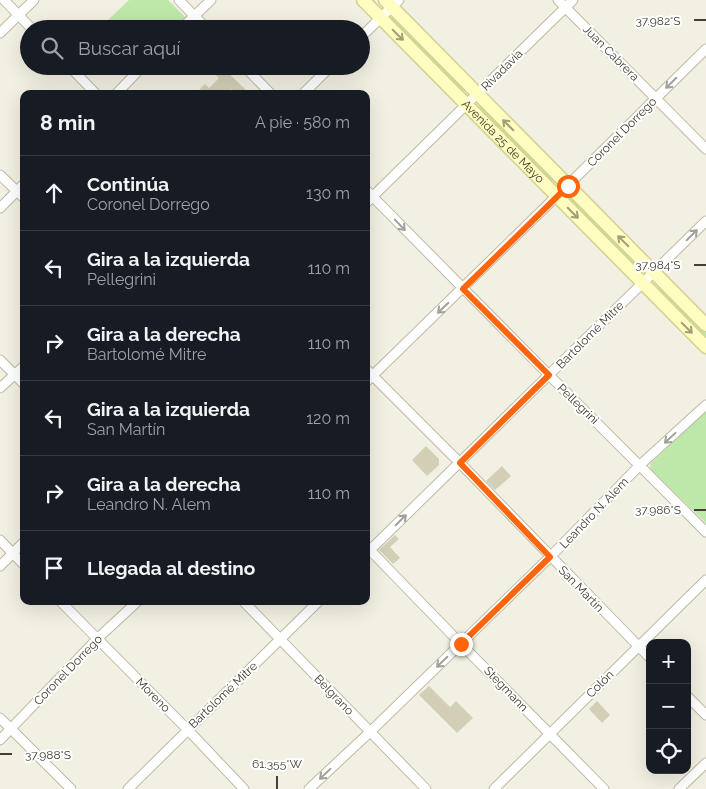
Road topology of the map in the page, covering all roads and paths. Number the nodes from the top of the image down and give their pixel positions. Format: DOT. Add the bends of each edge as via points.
graph roads {
  1 [pos="4,0"];
  2 [pos="34,0"];
  3 [pos="179,0"];
  4 [pos="211,0"];
  5 [pos="363,0"];
  6 [pos="558,0"];
  7 [pos="573,0"];
  8 [pos="392,2"];
  9 [pos="566,7"];
  10 [pos="19,15"];
  11 [pos="195,16"];
  12 [pos="381,18"];
  13 [pos="24,20"];
  14 [pos="191,20"];
  15 [pos="199,20"];
  16 [pos="370,28"];
  17 [pos="0,33"];
  18 [pos="706,49"];
  19 [pos="78,75"];
  20 [pos="134,75"];
  21 [pos="253,75"];
  22 [pos="322,75"];
  23 [pos="92,90"];
  24 [pos="120,90"];
  25 [pos="267,90"];
  26 [pos="307,90"];
  27 [pos="478,94"];
  28 [pos="656,99"];
  29 [pos="467,105"];
  30 [pos="706,150"];
  31 [pos="0,175"];
  32 [pos="568,186"];
  33 [pos="20,188"];
  34 [pos="17,191"];
  35 [pos="20,194"];
  36 [pos="370,195"];
  37 [pos="557,196"];
  38 [pos="370,199"];
  39 [pos="0,208"];
  40 [pos="706,221"];
  41 [pos="654,272"];
  42 [pos="642,283"];
  43 [pos="463,289"];
  44 [pos="706,325"];
  45 [pos="706,347"];
  46 [pos="0,360"];
  47 [pos="20,370"];
  48 [pos="370,373"];
  49 [pos="15,374"];
  50 [pos="549,375"];
  51 [pos="370,377"];
  52 [pos="20,380"];
  53 [pos="0,388"];
  54 [pos="706,404"];
  55 [pos="460,463"];
  56 [pos="640,465"];
  57 [pos="706,532"];
  58 [pos="0,540"];
  59 [pos="20,546"];
  60 [pos="370,548"];
  61 [pos="370,552"];
  62 [pos="13,553"];
  63 [pos="550,557"];
  64 [pos="20,561"];
  65 [pos="0,566"];
  66 [pos="706,580"];
  67 [pos="64,605"];
  68 [pos="134,605"];
  69 [pos="247,605"];
  70 [pos="315,605"];
  71 [pos="98,639"];
  72 [pos="280,639"];
  73 [pos="461,644"];
  74 [pos="638,647"];
  75 [pos="646,654"];
  76 [pos="691,700"];
  77 [pos="706,715"];
  78 [pos="0,718"];
  79 [pos="11,729"];
  80 [pos="188,730"];
  81 [pos="370,732"];
  82 [pos="550,734"];
  83 [pos="0,740"];
  84 [pos="706,763"];
  85 [pos="71,789"];
  86 [pos="128,789"];
  87 [pos="244,789"];
  88 [pos="309,789"];
  89 [pos="426,789"];
  90 [pos="494,789"];
  91 [pos="604,789"];
  92 [pos="679,789"];
  1 -- 10 [label="street"];
  2 -- 10 [label="street"];
  3 -- 11 [label="street"];
  4 -- 11 [label="street"];
  5 -- 12 [label="main road, Avenida 25 de Mayo"];
  6 -- 9 [label="street, Juan Cabrera"];
  7 -- 9 [label="street, Rivadavia"];
  8 -- 12 [label="street"];
  8 -- 27 [label="main road, Avenida 25 de Mayo"];
  9 -- 27 [label="street, Rivadavia"];
  9 -- 28 [label="street, Juan Cabrera"];
  10 -- 13 [label="street"];
  10 -- 17 [label="street"];
  11 -- 14 [label="street"];
  11 -- 15 [label="street"];
  12 -- 16 [label="street"];
  12 -- 29 [label="main road, Avenida 25 de Mayo, one-way"];
  18 -- 28 [label="street, Coronel Dorrego, one-way"];
  19 -- 23 [label="street"];
  20 -- 24 [label="street"];
  21 -- 25 [label="street"];
  22 -- 26 [label="street"];
  27 -- 29 [label="street, Rivadavia"];
  32 -- 27 [label="main road, Avenida 25 de Mayo, one-way"];
  28 -- 30 [label="street, Juan Cabrera"];
  28 -- 32 [label="street, Coronel Dorrego"];
  29 -- 36 [label="street, Rivadavia"];
  29 -- 37 [label="main road, Avenida 25 de Mayo"];
  31 -- 34 [label="street"];
  32 -- 37 [label="street, Coronel Dorrego"];
  41 -- 32 [label="main road, Avenida 25 de Mayo, one-way"];
  33 -- 34 [label="street"];
  34 -- 35 [label="street"];
  34 -- 39 [label="street"];
  37 -- 42 [label="main road, Avenida 25 de Mayo, one-way"];
  37 -- 43 [label="street, Coronel Dorrego"];
  38 -- 43 [label="street, Pellegrini, one-way"];
  41 -- 40 [label="street, Bartolomé Mitre, one-way"];
  41 -- 42 [label="street, Bartolomé Mitre"];
  41 -- 44 [label="main road, Avenida 25 de Mayo"];
  42 -- 45 [label="main road, Avenida 25 de Mayo, one-way"];
  42 -- 50 [label="street, Bartolomé Mitre"];
  43 -- 48 [label="street, Coronel Dorrego, one-way"];
  43 -- 50 [label="street, Pellegrini"];
  46 -- 49 [label="street"];
  47 -- 49 [label="street"];
  49 -- 52 [label="street"];
  49 -- 53 [label="street"];
  50 -- 55 [label="street, Bartolomé Mitre"];
  50 -- 56 [label="street, Pellegrini"];
  51 -- 55 [label="street, San Martín"];
  54 -- 56 [label="street, Leandro N. Alem, one-way"];
  60 -- 55 [label="street, Bartolomé Mitre, one-way"];
  55 -- 63 [label="street, San Martín"];
  56 -- 57 [label="street, Pellegrini"];
  56 -- 63 [label="street, Leandro N. Alem"];
  58 -- 62 [label="street"];
  59 -- 62 [label="street"];
  61 -- 73 [label="street, Stegmann"];
  62 -- 64 [label="street"];
  62 -- 65 [label="street"];
  63 -- 73 [label="street, Leandro N. Alem"];
  63 -- 74 [label="street, San Martín"];
  66 -- 74 [label="street, Colón"];
  67 -- 71 [label="street, Moreno"];
  68 -- 71 [label="street, Coronel Dorrego"];
  69 -- 72 [label="street, Belgrano"];
  70 -- 72 [label="street, Bartolomé Mitre"];
  71 -- 79 [label="street, Coronel Dorrego"];
  71 -- 80 [label="street, Moreno"];
  72 -- 80 [label="street, Bartolomé Mitre"];
  72 -- 81 [label="street, Belgrano"];
  73 -- 81 [label="street, Leandro N. Alem, one-way"];
  73 -- 82 [label="street, Stegmann"];
  74 -- 75 [label="street, San Martín"];
  74 -- 82 [label="street, Colón"];
  76 -- 77 [label="street"];
  78 -- 79 [label="street"];
  79 -- 83 [label="street, Coronel Dorrego"];
  79 -- 85 [label="street"];
  80 -- 86 [label="street, Bartolomé Mitre"];
  80 -- 87 [label="street, Moreno"];
  81 -- 88 [label="street, Leandro N. Alem, one-way"];
  81 -- 89 [label="street, Belgrano"];
  82 -- 90 [label="street, Colón"];
  82 -- 91 [label="street, Stegmann"];
  84 -- 92 [label="street"];
}
